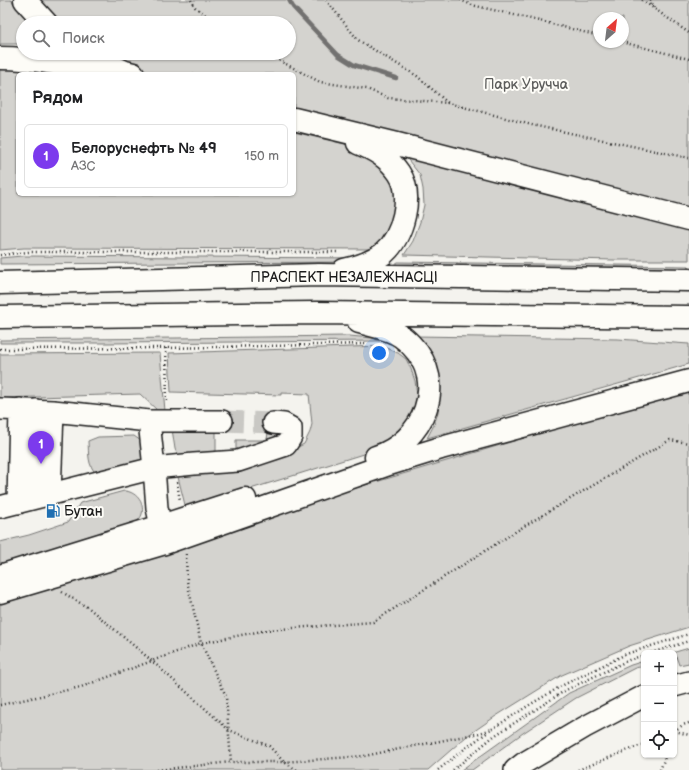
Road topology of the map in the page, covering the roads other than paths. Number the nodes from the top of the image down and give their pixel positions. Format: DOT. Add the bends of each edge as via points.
graph roads {
  1 [pos="25,0"];
  2 [pos="40,16"];
  3 [pos="0,58"];
  4 [pos="16,58"];
  5 [pos="34,60"];
  6 [pos="100,60"];
  7 [pos="97,72"];
  8 [pos="127,72"];
  9 [pos="300,121"];
  10 [pos="689,219"];
  11 [pos="319,275"];
  12 [pos="689,280"];
  13 [pos="0,283"];
  14 [pos="329,313"];
  15 [pos="0,317"];
  16 [pos="689,317"];
  17 [pos="689,381"];
  18 [pos="27,410"];
  19 [pos="149,421"];
  20 [pos="222,421"];
  21 [pos="273,423"];
  22 [pos="154,468"];
  23 [pos="26,500"];
  24 [pos="185,527"];
  25 [pos="163,535"];
  26 [pos="0,576"];
  27 [pos="0,592"];
  28 [pos="689,682"];
  29 [pos="677,685"];
  30 [pos="641,698"];
  31 [pos="515,770"];
  1 -- 2 [label="highway"];
  3 -- 4 [label="highway"];
  5 -- 7 [label="highway"];
  6 -- 8 [label="highway"];
  9 -- 10 [label="highway"];
  9 -- 11 [label="highway" via="381,153 400,174 406,188 404,216 393,243 375,259 360,266"];
  11 -- 12 [label="highway, ПРАСПЕКТ НЕЗАЛЕЖНАСЦІ"];
  11 -- 13 [label="highway, ПРАСПЕКТ НЕЗАЛЕЖНАСЦІ"];
  14 -- 15 [label="highway"];
  14 -- 16 [label="highway"];
  14 -- 24 [label="highway" via="393,331 415,349 422,359 430,384 429,396 420,423 402,444 382,456"];
  17 -- 24 [label="highway" via="441,448"];
  18 -- 19 [label="street"];
  18 -- 23 [label="street"];
  19 -- 20 [label="street"];
  19 -- 22 [label="street"];
  21 -- 22 [label="street" via="291,428 291,437 286,445 238,461"];
  22 -- 23 [label="street"];
  22 -- 25 [label="street" via="157,508"];
  24 -- 25 [label="highway"];
  25 -- 26 [label="highway"];
  25 -- 27 [label="highway"];
  28 -- 29 [label="street"];
  30 -- 31 [label="street" via="585,727"];
}
